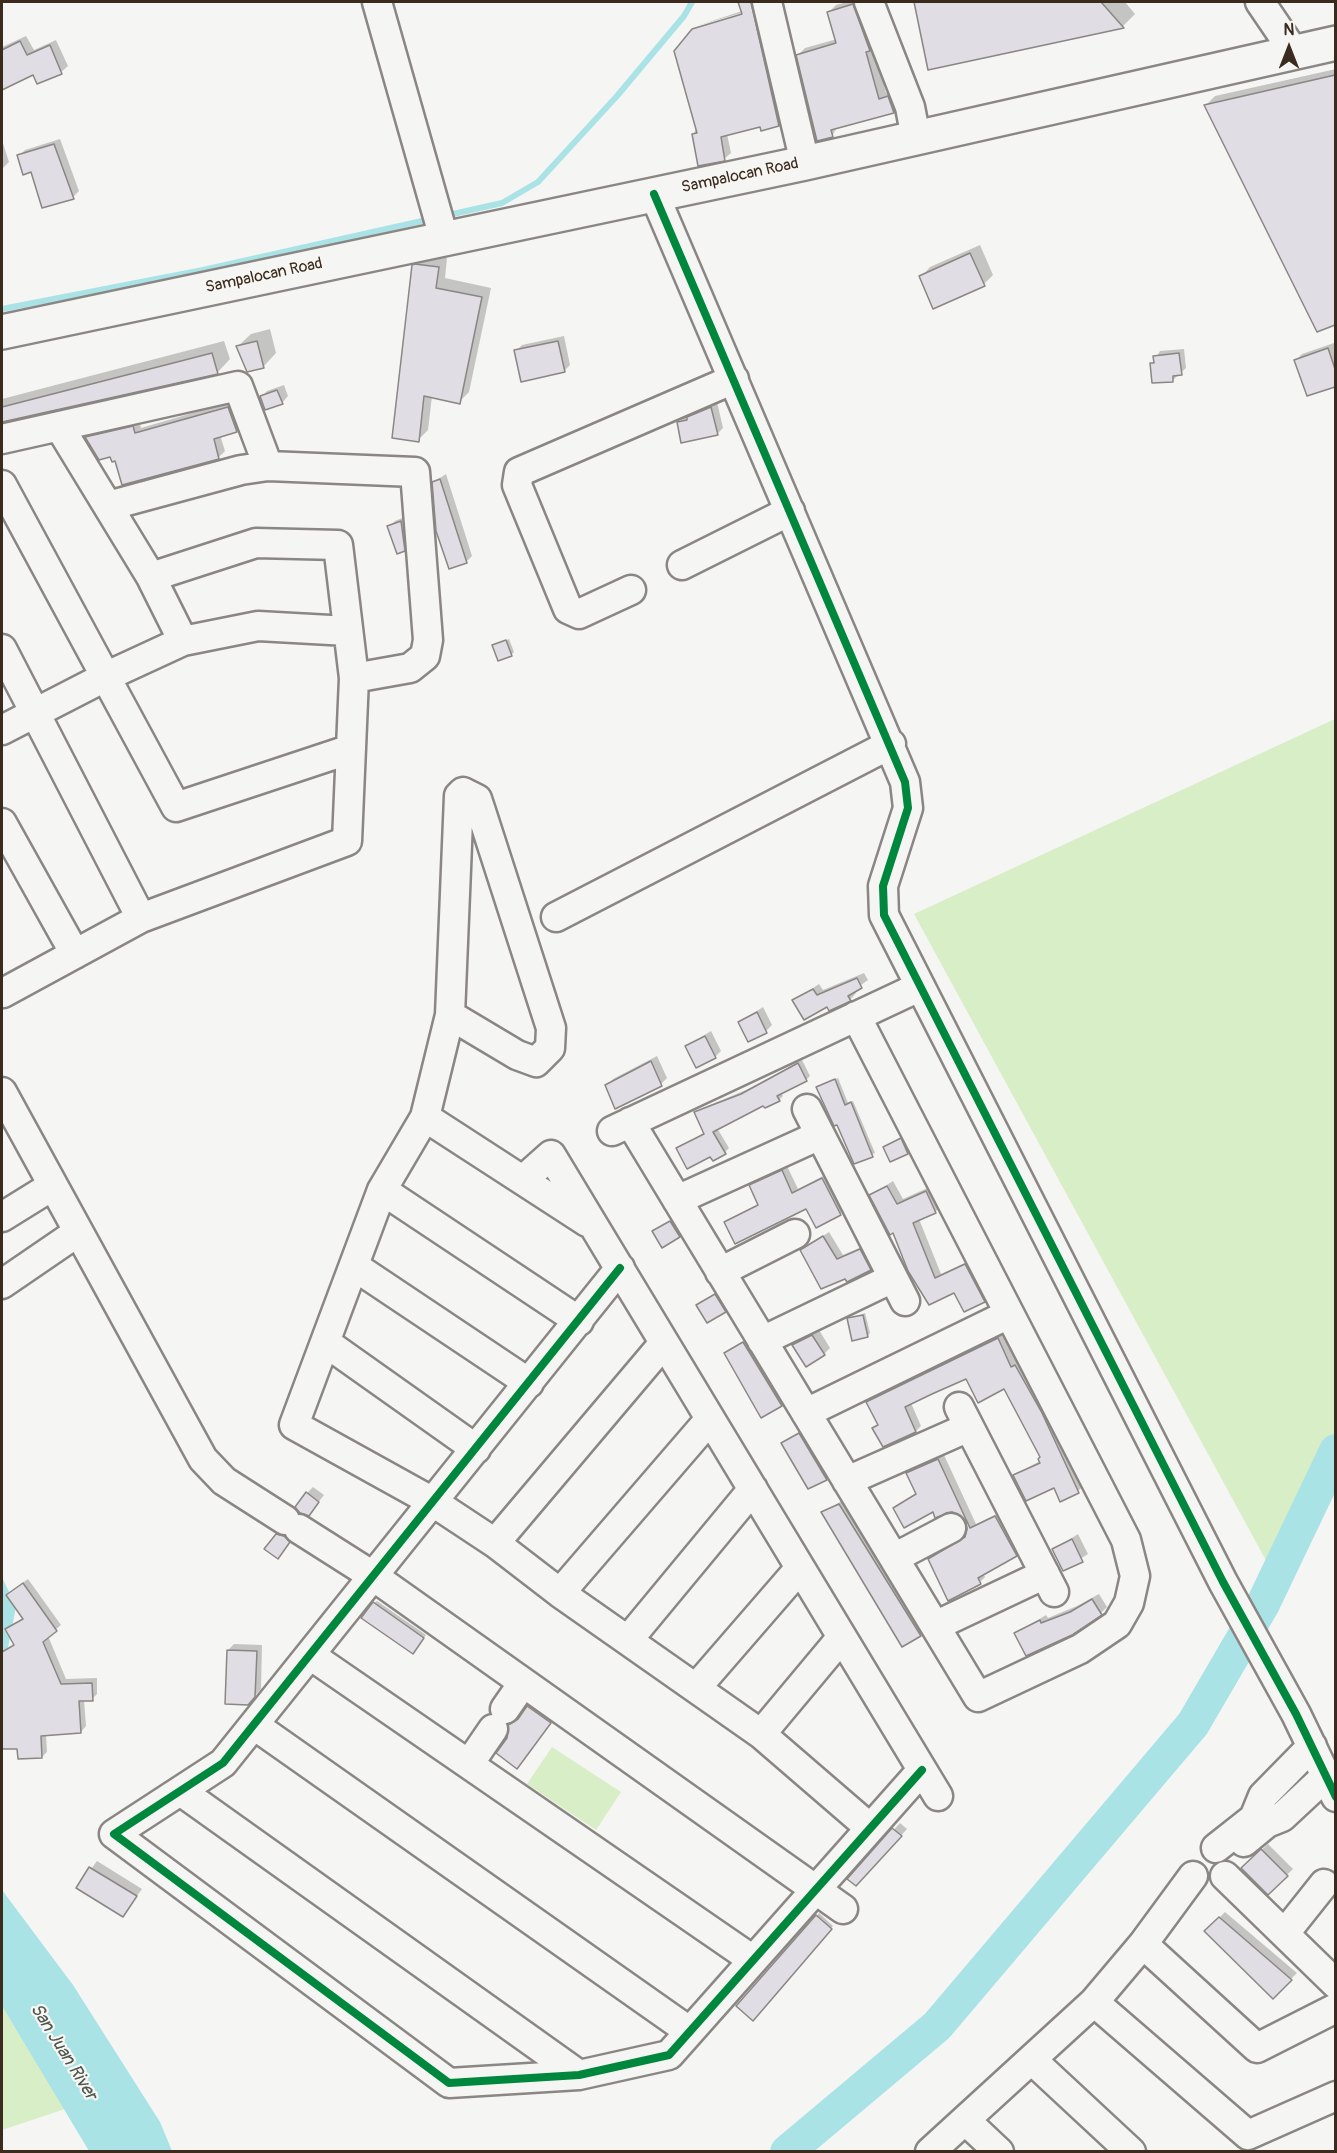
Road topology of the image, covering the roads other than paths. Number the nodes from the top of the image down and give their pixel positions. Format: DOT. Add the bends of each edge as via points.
graph roads {
  1 [pos="377,2"];
  2 [pos="767,2"];
  3 [pos="869,2"];
  4 [pos="1260,2"];
  5 [pos="1333,51"];
  6 [pos="1294,52"];
  7 [pos="916,138"];
  8 [pos="805,163"];
  9 [pos="654,194"];
  10 [pos="444,238"];
  11 [pos="2,332"];
  12 [pos="734,379"];
  13 [pos="59,426"];
  14 [pos="2,439"];
  15 [pos="268,466"];
  16 [pos="2,485"];
  17 [pos="108,506"];
  18 [pos="790,511"];
  19 [pos="682,565"];
  20 [pos="151,577"];
  21 [pos="631,590"];
  22 [pos="348,631"];
  23 [pos="183,641"];
  24 [pos="2,649"];
  25 [pos="105,676"];
  26 [pos="354,678"];
  27 [pos="35,714"];
  28 [pos="2,730"];
  29 [pos="891,744"];
  30 [pos="351,749"];
  31 [pos="2,823"];
  32 [pos="556,917"];
  33 [pos="141,918"];
  34 [pos="75,954"];
  35 [pos="919,987"];
  36 [pos="2,991"];
  37 [pos="450,1015"];
  38 [pos="856,1016"];
  39 [pos="3,1097"];
  40 [pos="807,1109"];
  41 [pos="425,1116"];
  42 [pos="820,1135"];
  43 [pos="52,1186"];
  44 [pos="382,1190"];
  45 [pos="677,1200"];
  46 [pos="2,1217"];
  47 [pos="78,1232"];
  48 [pos="795,1234"];
  49 [pos="354,1266"];
  50 [pos="620,1268"];
  51 [pos="720,1272"];
  52 [pos="2,1284"];
  53 [pos="1009,1314"];
  54 [pos="579,1321"];
  55 [pos="762,1341"];
  56 [pos="325,1342"];
  57 [pos="664,1343"];
  58 [pos="529,1383"];
  59 [pos="806,1413"];
  60 [pos="710,1419"];
  61 [pos="476,1449"];
  62 [pos="847,1481"];
  63 [pos="753,1489"];
  64 [pos="433,1502"];
  65 [pos="951,1528"];
  66 [pos="495,1543"];
  67 [pos="894,1558"];
  68 [pos="800,1568"];
  69 [pos="373,1576"];
  70 [pos="560,1593"];
  71 [pos="935,1626"];
  72 [pos="842,1637"];
  73 [pos="628,1640"];
  74 [pos="310,1654"];
  75 [pos="523,1683"];
  76 [pos="696,1688"];
  77 [pos="254,1725"];
  78 [pos="761,1734"];
  79 [pos="1312,1746"];
  80 [pos="469,1764"];
  81 [pos="922,1770"];
  82 [pos="1331,1786"];
  83 [pos="182,1792"];
  84 [pos="938,1796"];
  85 [pos="870,1828"];
  86 [pos="1222,1860"];
  87 [pos="1324,1884"];
  88 [pos="815,1890"];
  89 [pos="843,1909"];
  90 [pos="1285,1933"];
  91 [pos="1143,1944"];
  92 [pos="753,1960"];
  93 [pos="1335,1984"];
  94 [pos="1094,2002"];
  95 [pos="1335,2008"];
  96 [pos="689,2031"];
  97 [pos="1032,2060"];
  98 [pos="579,2074"];
  99 [pos="1335,2097"];
  100 [pos="965,2120"];
  101 [pos="930,2151"];
  102 [pos="999,2151"];
  103 [pos="1131,2151"];
  1 -- 10 [label="street"];
  2 -- 8 [label="street"];
  3 -- 7 [label="street" via="910,107"];
  4 -- 6 [label="street"];
  5 -- 6 [label="main road, Sampalocan Road"];
  6 -- 7 [label="main road, Sampalocan Road"];
  7 -- 8 [label="main road, Sampalocan Road"];
  8 -- 9 [label="main road, Sampalocan Road"];
  9 -- 10 [label="main road, Sampalocan Road"];
  9 -- 12 [label="street"];
  10 -- 11 [label="main road, Sampalocan Road"];
  12 -- 18 [label="street"];
  12 -- 21 [label="street" via="519,472 517,485 568,609 579,614"];
  13 -- 14 [label="street"];
  13 -- 15 [label="street" via="238,386"];
  13 -- 17 [label="street"];
  15 -- 17 [label="street"];
  15 -- 26 [label="street" via="415,471 428,640 425,656 410,668"];
  16 -- 25 [label="street"];
  17 -- 20 [label="street"];
  18 -- 19 [label="street"];
  18 -- 29 [label="street"];
  20 -- 22 [label="street" via="256,543 338,545"];
  20 -- 23 [label="street"];
  22 -- 23 [label="street" via="258,626"];
  22 -- 26 [label="street"];
  23 -- 25 [label="street"];
  24 -- 27 [label="street"];
  25 -- 27 [label="street"];
  25 -- 30 [label="street" via="176,807"];
  26 -- 30 [label="street"];
  27 -- 28 [label="street"];
  27 -- 33 [label="street"];
  29 -- 32 [label="street"];
  29 -- 35 [label="street" via="905,782 908,808 883,886 884,915"];
  30 -- 33 [label="street" via="347,841"];
  31 -- 34 [label="street"];
  33 -- 34 [label="street"];
  34 -- 36 [label="street"];
  35 -- 38 [label="street"];
  35 -- 79 [label="street" via="1223,1582"];
  37 -- 37 [label="street" via="536,1062 550,1048 551,1028 477,799 463,792 459,796"];
  37 -- 41 [label="street"];
  38 -- 45 [label="street" via="621,1127"];
  38 -- 53 [label="street"];
  39 -- 43 [label="street"];
  40 -- 42 [label="street"];
  41 -- 44 [label="street"];
  41 -- 50 [label="street" via="525,1179 551,1155"];
  42 -- 45 [label="street"];
  42 -- 55 [label="street" via="899,1289"];
  43 -- 46 [label="street"];
  43 -- 47 [label="street"];
  44 -- 49 [label="street"];
  44 -- 54 [label="street"];
  45 -- 51 [label="street"];
  47 -- 52 [label="street"];
  47 -- 69 [label="street" via="203,1458 224,1481"];
  48 -- 51 [label="street"];
  49 -- 56 [label="street"];
  49 -- 58 [label="street"];
  50 -- 54 [label="street"];
  50 -- 57 [label="street"];
  51 -- 55 [label="street"];
  53 -- 59 [label="street"];
  53 -- 71 [label="street" via="1126,1540 1135,1576 1129,1603 1117,1624 1080,1649 978,1697"];
  54 -- 58 [label="street"];
  55 -- 59 [label="street"];
  56 -- 61 [label="street"];
  56 -- 64 [label="street" via="294,1425"];
  57 -- 60 [label="street"];
  57 -- 66 [label="street"];
  58 -- 61 [label="street"];
  59 -- 62 [label="street"];
  60 -- 63 [label="street"];
  60 -- 70 [label="street"];
  61 -- 64 [label="street"];
  62 -- 67 [label="street"];
  62 -- 71 [label="street" via="964,1417 1050,1583"];
  63 -- 68 [label="street"];
  63 -- 73 [label="street"];
  64 -- 66 [label="street"];
  64 -- 69 [label="street"];
  65 -- 67 [label="street"];
  66 -- 70 [label="street"];
  67 -- 71 [label="street"];
  68 -- 72 [label="street"];
  68 -- 76 [label="street"];
  69 -- 74 [label="street"];
  69 -- 75 [label="street"];
  70 -- 73 [label="street"];
  72 -- 78 [label="street"];
  72 -- 81 [label="street"];
  73 -- 76 [label="street"];
  74 -- 77 [label="street"];
  74 -- 80 [label="street"];
  75 -- 80 [label="street"];
  75 -- 88 [label="street"];
  76 -- 78 [label="street"];
  77 -- 83 [label="street" via="223,1763"];
  77 -- 96 [label="street"];
  78 -- 85 [label="street"];
  79 -- 82 [label="street"];
  79 -- 86 [label="street" via="1263,1796 1254,1818"];
  80 -- 92 [label="street"];
  81 -- 84 [label="street"];
  81 -- 85 [label="street"];
  82 -- 86 [label="street" via="1267,1823"];
  83 -- 98 [label="street"];
  83 -- 98 [label="street" via="114,1834 449,2083"];
  85 -- 88 [label="street"];
  86 -- 90 [label="street"];
  86 -- 91 [label="street" via="1220,1882 1206,1885 1193,1876"];
  87 -- 90 [label="street"];
  88 -- 89 [label="street"];
  88 -- 92 [label="street"];
  90 -- 93 [label="street"];
  91 -- 94 [label="street"];
  91 -- 95 [label="street" via="1257,2048"];
  92 -- 96 [label="street"];
  94 -- 97 [label="street"];
  94 -- 99 [label="street" via="1248,2135"];
  96 -- 98 [label="street" via="669,2055"];
  97 -- 100 [label="street"];
  97 -- 103 [label="street"];
  100 -- 101 [label="street"];
  100 -- 102 [label="street"];
}
